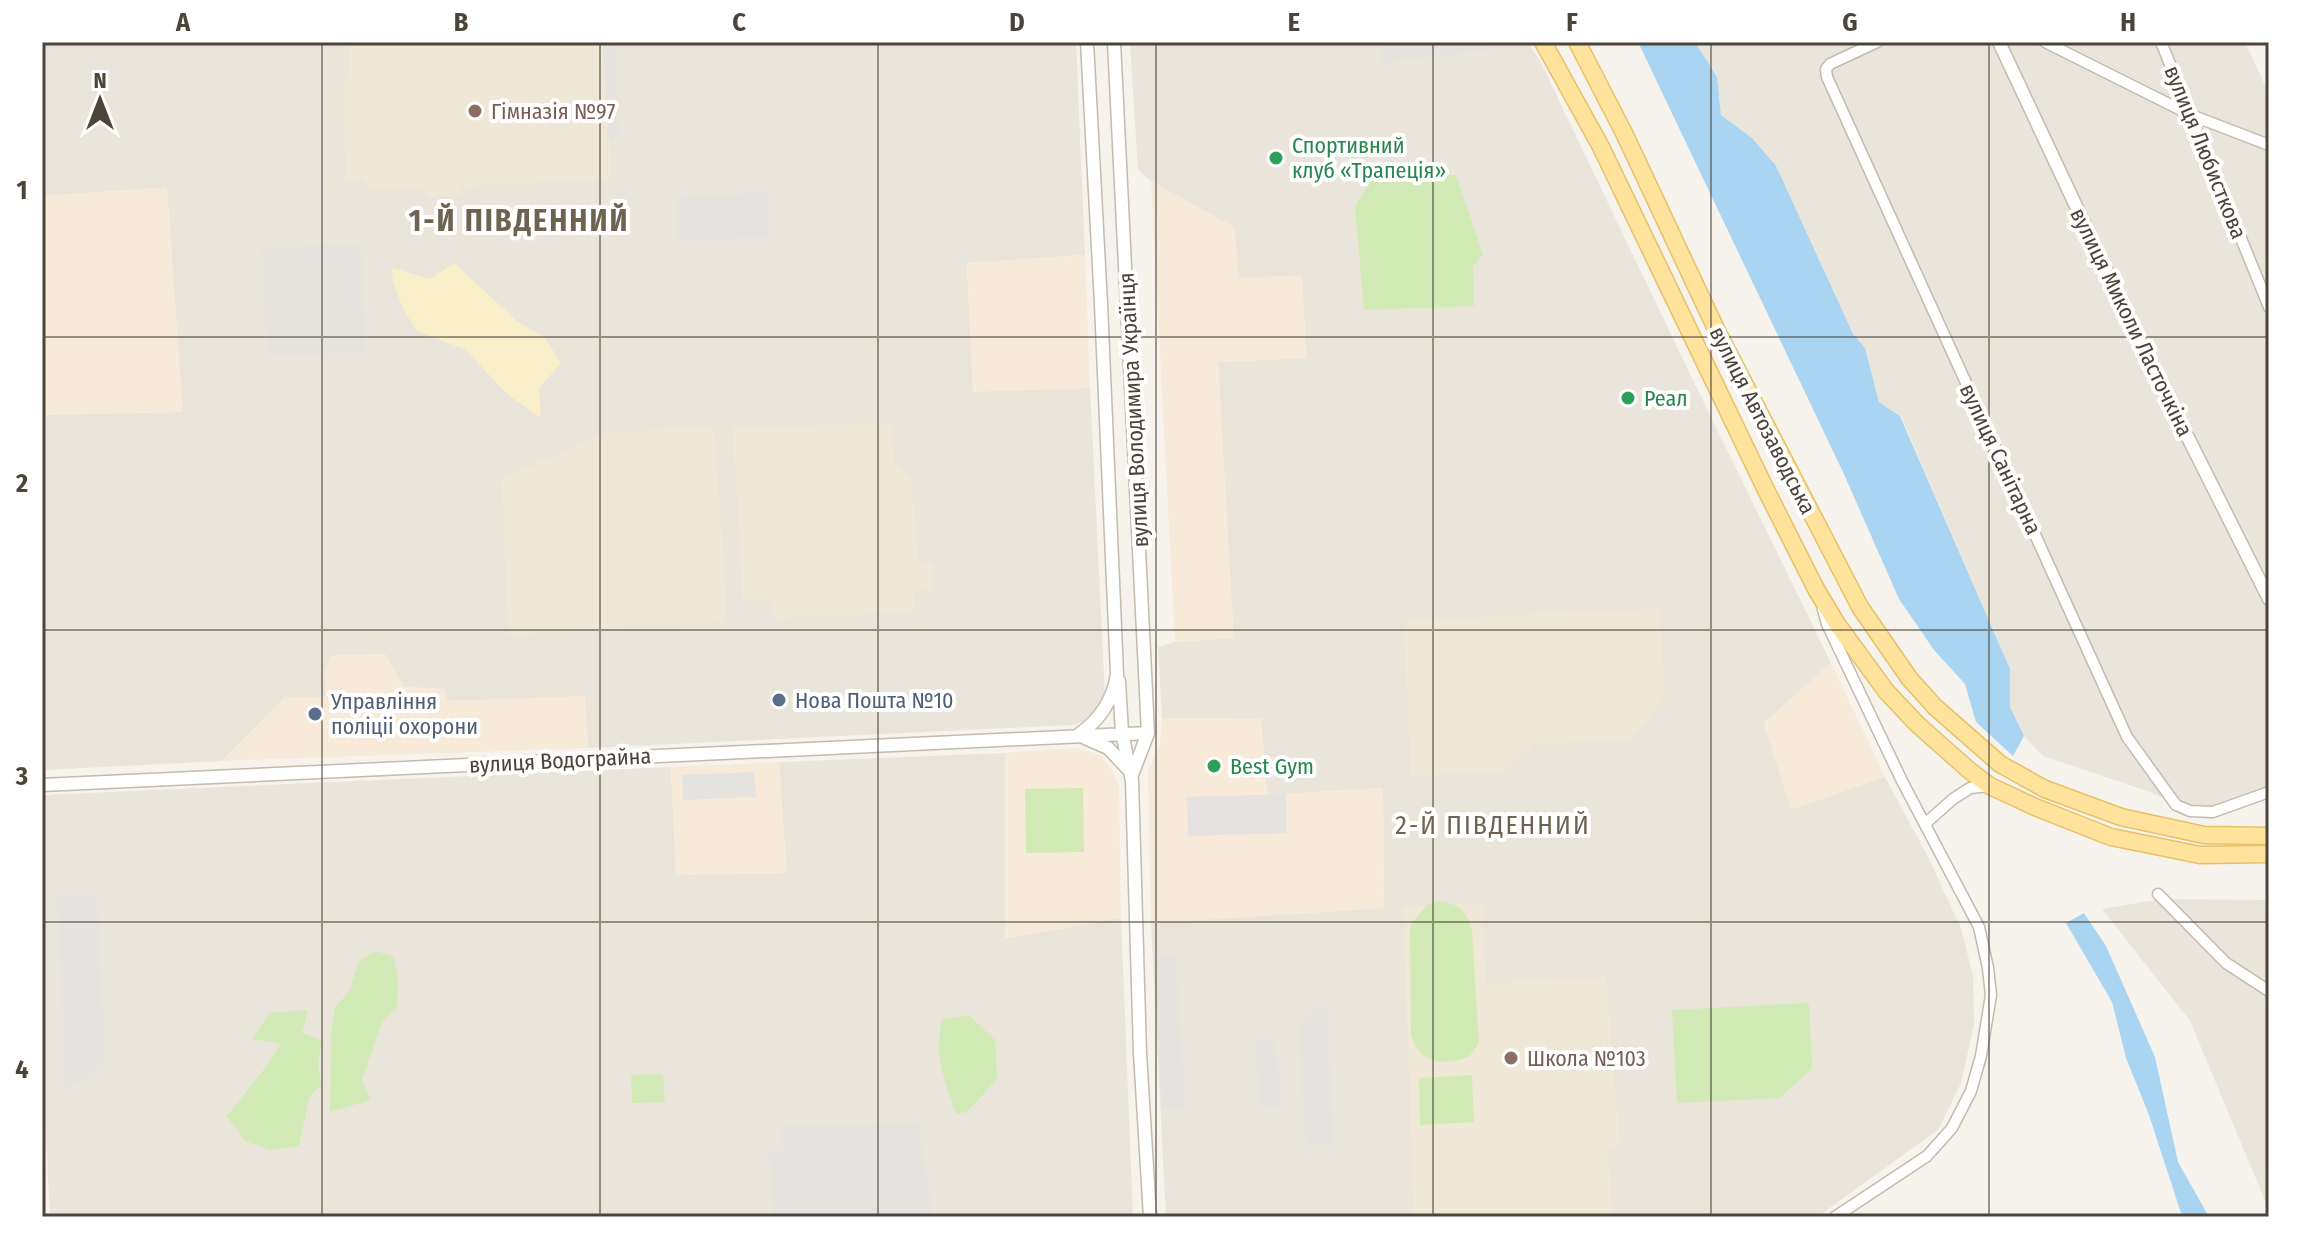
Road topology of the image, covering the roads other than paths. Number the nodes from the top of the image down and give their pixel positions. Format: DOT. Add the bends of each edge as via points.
graph roads {
  1 [pos="1087,42"];
  2 [pos="1114,42"];
  3 [pos="1543,42"];
  4 [pos="1577,42"];
  5 [pos="1877,42"];
  6 [pos="1999,42"];
  7 [pos="2045,42"];
  8 [pos="2161,42"];
  9 [pos="2191,115"];
  10 [pos="1624,133"];
  11 [pos="2269,145"];
  12 [pos="1601,147"];
  13 [pos="2269,307"];
  14 [pos="1792,476"];
  15 [pos="1766,490"];
  16 [pos="1816,589"];
  17 [pos="2269,599"];
  18 [pos="1117,674"];
  19 [pos="1122,733"];
  20 [pos="1148,733"];
  21 [pos="1078,735"];
  22 [pos="1132,775"];
  23 [pos="42,785"];
  24 [pos="1990,786"];
  25 [pos="2269,792"];
  26 [pos="1926,823"];
  27 [pos="2269,836"];
  28 [pos="2269,854"];
  29 [pos="2158,894"];
  30 [pos="2269,991"];
  31 [pos="1150,1217"];
  32 [pos="1835,1217"];
  1 -- 18 [label="street, вулиця Володимира Українця"];
  2 -- 20 [label="street, вулиця Володимира Українця"];
  3 -- 12 [label="main road, вулиця Автозаводська"];
  4 -- 10 [label="main road, вулиця Автозаводська"];
  5 -- 25 [label="street, вулиця Санітарна" via="1830,64 1827,77 2127,737 2176,805 2190,811 2213,812"];
  6 -- 17 [label="street, вулиця Миколи Ласточкіна" via="2138,338"];
  7 -- 9 [label="street"];
  8 -- 9 [label="street, вулиця Любисткова"];
  9 -- 11 [label="street"];
  9 -- 13 [label="street, вулиця Любисткова"];
  10 -- 12 [label="main road"];
  10 -- 14 [label="main road, вулиця Автозаводська"];
  12 -- 15 [label="main road, вулиця Автозаводська"];
  14 -- 15 [label="main road"];
  14 -- 27 [label="main road, вулиця Автозаводська" via="1860,607 1909,678 2000,764 2045,789 2121,817 2204,835"];
  15 -- 16 [label="main road, вулиця Автозаводська"];
  16 -- 24 [label="main road, вулиця Автозаводська" via="1886,691"];
  16 -- 26 [label="street, вулиця Автозаводська" via="1827,624"];
  18 -- 19 [label="street, вулиця Володимира Українця"];
  18 -- 21 [label="street" via="1106,707"];
  19 -- 20 [label="street, вулиця Водограйна"];
  19 -- 21 [label="street, вулиця Водограйна"];
  19 -- 22 [label="street, вулиця Володимира Українця"];
  20 -- 22 [label="street, вулиця Володимира Українця"];
  21 -- 22 [label="street" via="1108,748"];
  21 -- 23 [label="street, вулиця Водограйна"];
  22 -- 31 [label="street, вулиця Володимира Українця"];
  24 -- 26 [label="street" via="1970,788"];
  24 -- 28 [label="main road, вулиця Автозаводська" via="2111,837 2200,855"];
  26 -- 32 [label="street, вулиця Автозаводська" via="1979,927 1991,995 1981,1056 1952,1128 1927,1156"];
  29 -- 30 [label="street" via="2226,963"];
}
